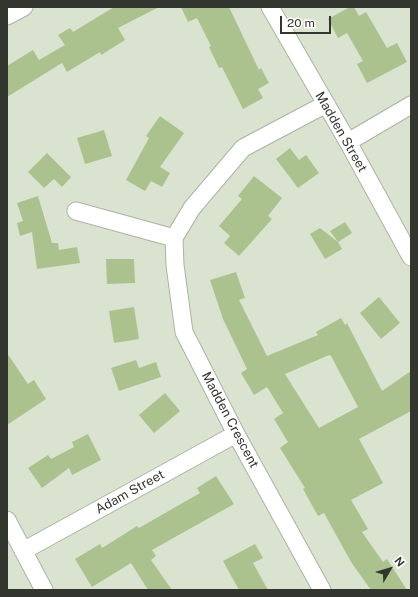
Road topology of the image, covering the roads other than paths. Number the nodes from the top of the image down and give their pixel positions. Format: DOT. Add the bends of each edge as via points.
graph roads {
  1 [pos="270,7"];
  2 [pos="326,104"];
  3 [pos="411,105"];
  4 [pos="348,142"];
  5 [pos="76,211"];
  6 [pos="174,238"];
  7 [pos="411,257"];
  8 [pos="236,434"];
  9 [pos="7,520"];
  10 [pos="23,551"];
  11 [pos="44,590"];
  12 [pos="322,590"];
  1 -- 2 [label="street, Madden Street"];
  2 -- 4 [label="street, Madden Street"];
  2 -- 6 [label="street" via="243,148 192,208"];
  3 -- 4 [label="street"];
  4 -- 7 [label="street, Madden Street"];
  5 -- 6 [label="street"];
  6 -- 8 [label="street, Madden Crescent" via="184,332"];
  8 -- 10 [label="street, Adam Street"];
  8 -- 12 [label="street, Madden Crescent"];
  9 -- 10 [label="street"];
  10 -- 11 [label="street"];
}
